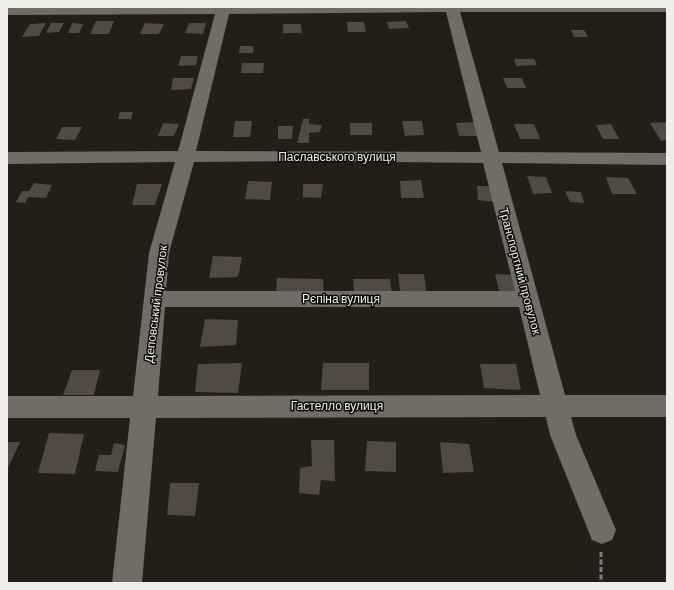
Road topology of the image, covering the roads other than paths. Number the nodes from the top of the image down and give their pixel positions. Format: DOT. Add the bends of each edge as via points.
graph roads {
  1 [pos="452,7"];
  2 [pos="667,8"];
  3 [pos="223,9"];
  4 [pos="7,11"];
  5 [pos="186,157"];
  6 [pos="7,158"];
  7 [pos="490,158"];
  8 [pos="667,159"];
  9 [pos="155,299"];
  10 [pos="528,300"];
  11 [pos="556,405"];
  12 [pos="144,406"];
  13 [pos="667,406"];
  14 [pos="7,407"];
  15 [pos="602,530"];
  16 [pos="127,583"];
  1 -- 2 [label="street"];
  1 -- 3 [label="street"];
  1 -- 7 [label="street, Транспортний провулок"];
  3 -- 4 [label="street"];
  3 -- 5 [label="street, Деповський провулок"];
  5 -- 6 [label="street, Паславського вулиця"];
  5 -- 7 [label="street, Паславського вулиця"];
  5 -- 9 [label="street, Деповський провулок" via="159,253"];
  7 -- 8 [label="street, Паславського вулиця"];
  7 -- 10 [label="street, Транспортний провулок"];
  9 -- 10 [label="street, Рєпіна вулиця"];
  9 -- 12 [label="street, Деповський провулок"];
  10 -- 11 [label="street, Транспортний провулок"];
  11 -- 12 [label="street, Гастелло вулиця"];
  11 -- 13 [label="street, Гастелло вулиця"];
  11 -- 15 [label="street, Транспортний провулок" via="563,435"];
  12 -- 14 [label="street, Гастелло вулиця"];
  12 -- 16 [label="street, Деповський провулок"];
}
